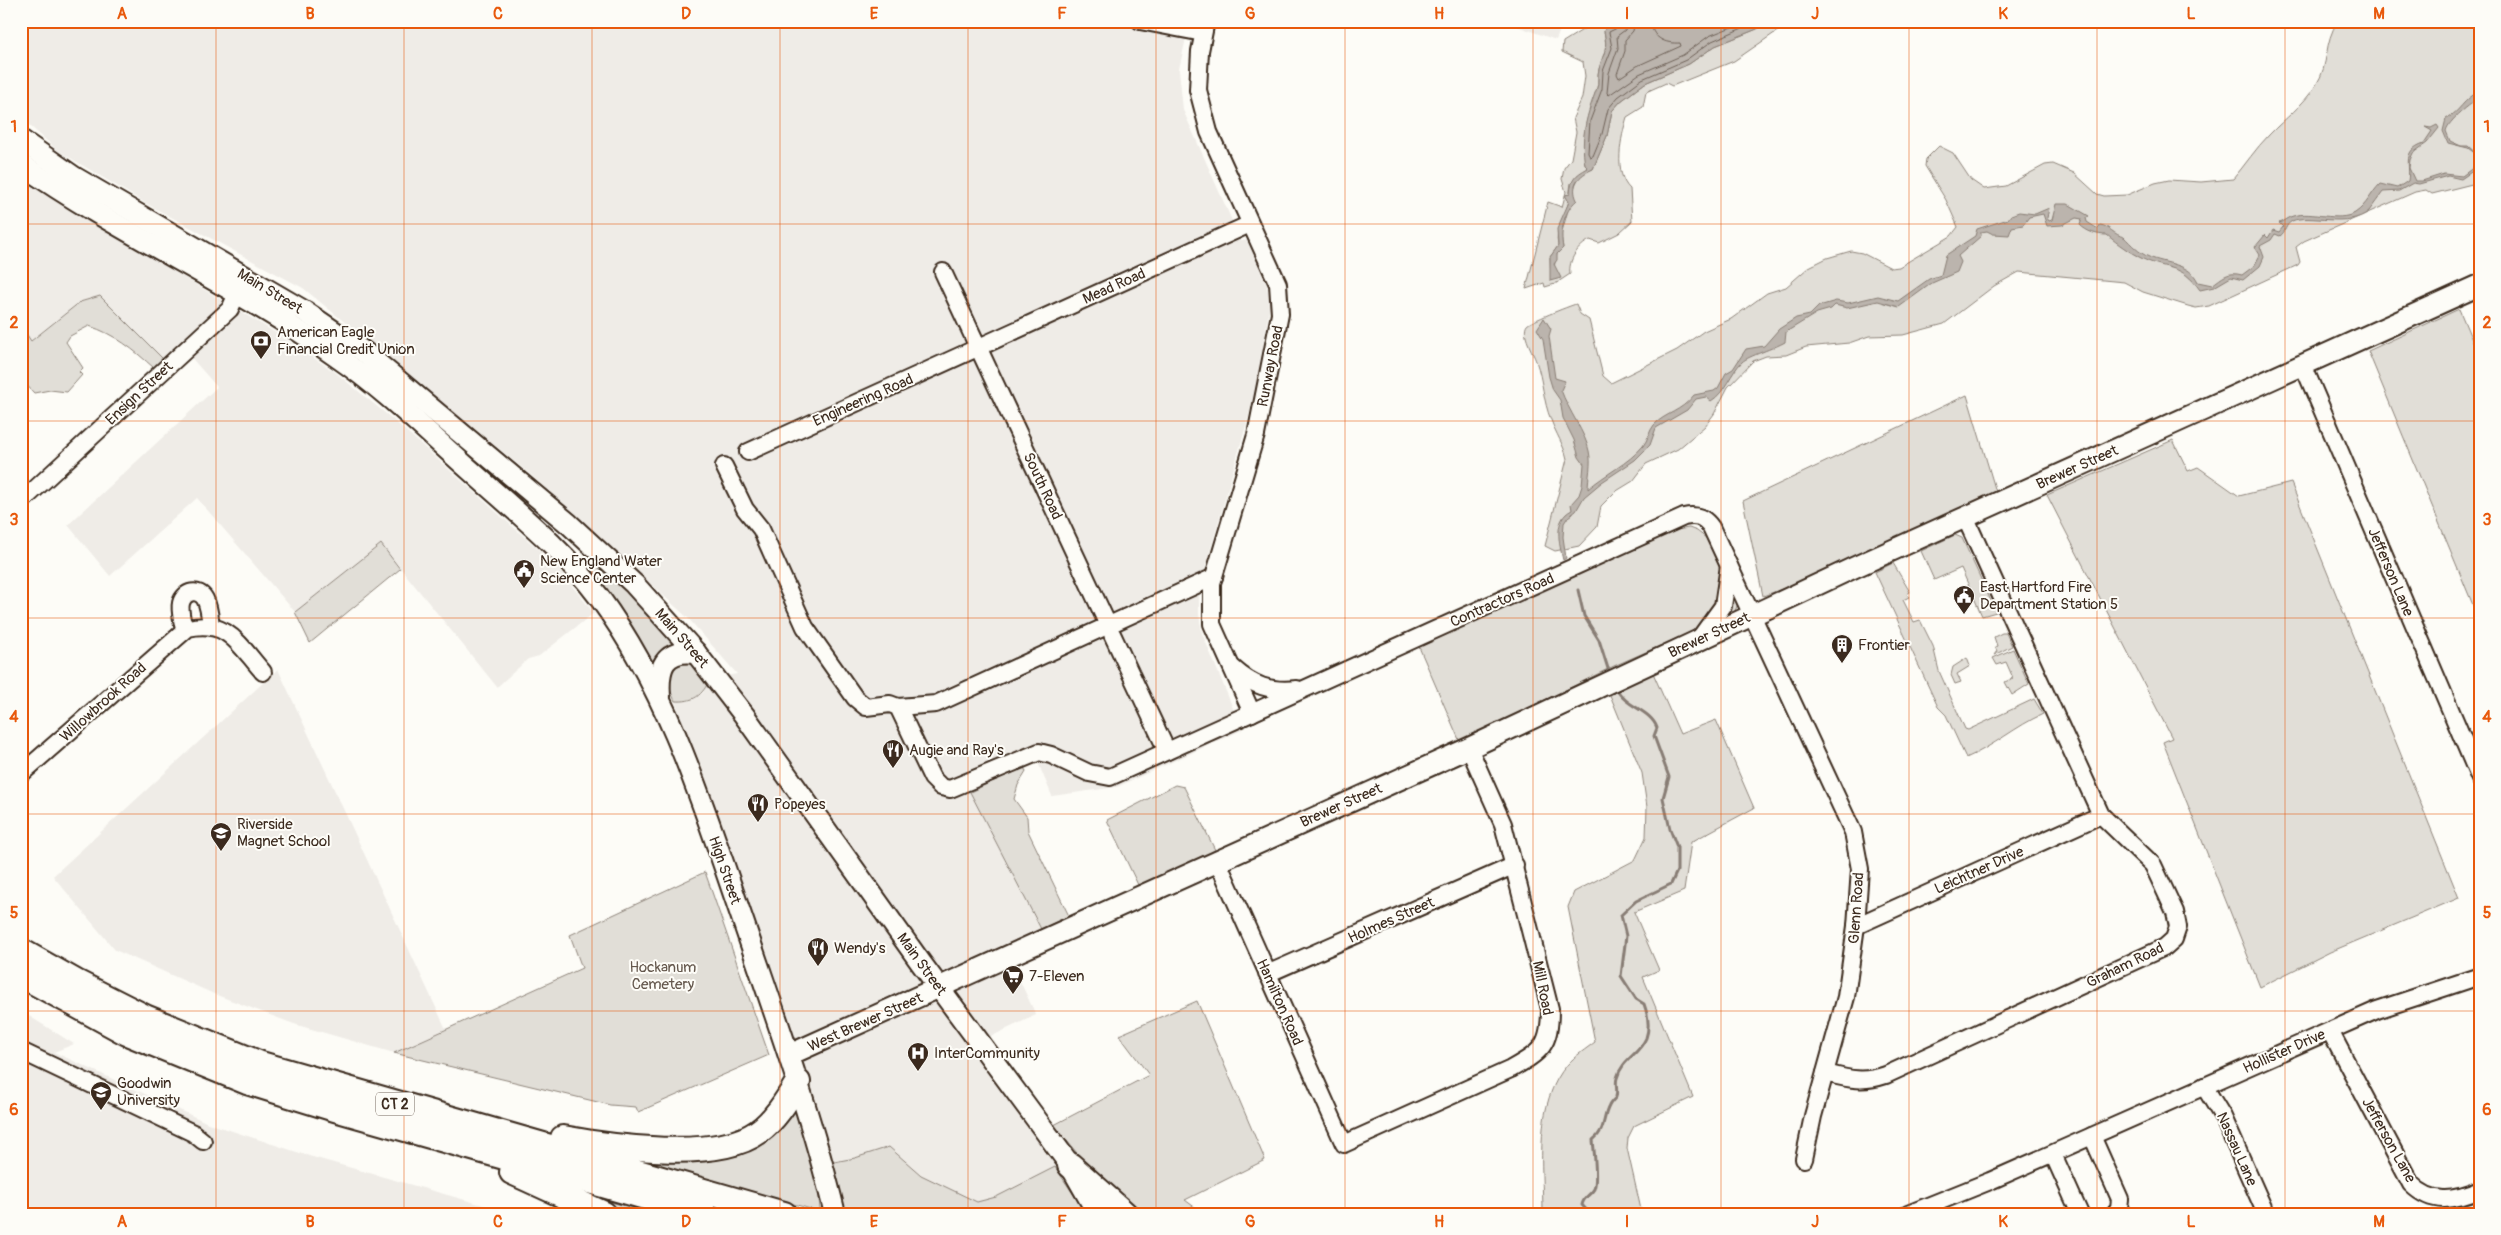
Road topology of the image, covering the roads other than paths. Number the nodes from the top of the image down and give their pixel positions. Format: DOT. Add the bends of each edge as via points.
graph roads {
  1 [pos="1140,21"];
  2 [pos="1205,27"];
  3 [pos="21,140"];
  4 [pos="21,164"];
  5 [pos="1250,224"];
  6 [pos="943,272"];
  7 [pos="241,285"];
  8 [pos="2480,285"];
  9 [pos="978,348"];
  10 [pos="358,360"];
  11 [pos="2303,365"];
  12 [pos="748,452"];
  13 [pos="724,466"];
  14 [pos="21,502"];
  15 [pos="1965,517"];
  16 [pos="580,534"];
  17 [pos="560,552"];
  18 [pos="1729,566"];
  19 [pos="1214,577"];
  20 [pos="1752,614"];
  21 [pos="211,626"];
  22 [pos="184,630"];
  23 [pos="1110,630"];
  24 [pos="1699,639"];
  25 [pos="696,653"];
  26 [pos="1228,663"];
  27 [pos="263,672"];
  28 [pos="1307,688"];
  29 [pos="660,697"];
  30 [pos="898,707"];
  31 [pos="1252,713"];
  32 [pos="1469,748"];
  33 [pos="1167,751"];
  34 [pos="21,774"];
  35 [pos="2480,779"];
  36 [pos="2101,815"];
  37 [pos="1218,860"];
  38 [pos="1515,865"];
  39 [pos="1856,926"];
  40 [pos="21,951"];
  41 [pos="1267,974"];
  42 [pos="21,976"];
  43 [pos="2480,976"];
  44 [pos="939,987"];
  45 [pos="2330,1030"];
  46 [pos="21,1051"];
  47 [pos="789,1055"];
  48 [pos="1825,1073"];
  49 [pos="798,1082"];
  50 [pos="2204,1086"];
  51 [pos="472,1126"];
  52 [pos="423,1134"];
  53 [pos="2092,1136"];
  54 [pos="203,1141"];
  55 [pos="1344,1144"];
  56 [pos="2053,1154"];
  57 [pos="1804,1159"];
  58 [pos="1070,1165"];
  59 [pos="2480,1190"];
  60 [pos="604,1214"];
  61 [pos="705,1214"];
  62 [pos="784,1214"];
  63 [pos="835,1214"];
  64 [pos="1098,1214"];
  65 [pos="1125,1214"];
  66 [pos="1908,1214"];
  67 [pos="2080,1214"];
  68 [pos="2114,1214"];
  69 [pos="2266,1214"];
  1 -- 2 [label="street"];
  2 -- 5 [label="street, Runway Road" via="1198,90 1209,132"];
  3 -- 7 [label="main road, Main Street"];
  4 -- 7 [label="main road, Main Street" via="75,199"];
  5 -- 9 [label="street, Mead Road"];
  5 -- 19 [label="street, Runway Road" via="1278,284 1280,314 1256,435"];
  6 -- 9 [label="street, South Road"];
  7 -- 10 [label="main road, Main Street" via="296,330"];
  7 -- 14 [label="street, Ensign Street" via="230,309"];
  8 -- 11 [label="main road, Brewer Street"];
  9 -- 12 [label="street, Engineering Road"];
  9 -- 23 [label="street, South Road"];
  10 -- 16 [label="main road, Main Street" via="418,395"];
  10 -- 17 [label="main road, Main Street" via="402,408"];
  11 -- 15 [label="main road, Brewer Street"];
  11 -- 35 [label="street, Jefferson Lane"];
  13 -- 30 [label="street" via="745,509 761,529 805,627 830,664 855,698 866,707 890,704"];
  15 -- 20 [label="main road, Brewer Street"];
  15 -- 36 [label="street, Graham Road"];
  16 -- 17 [label="main road"];
  16 -- 25 [label="main road, Main Street" via="634,584"];
  17 -- 29 [label="main road, High Street" via="617,622"];
  18 -- 20 [label="street, Contractors Road"];
  18 -- 24 [label="street" via="1723,606"];
  18 -- 28 [label="street, Contractors Road" via="1708,522 1697,516 1684,517"];
  19 -- 23 [label="street"];
  19 -- 26 [label="street, Runway Road" via="1212,624"];
  20 -- 24 [label="main road, Brewer Street"];
  20 -- 39 [label="street, Glenn Road" via="1853,832 1860,869"];
  21 -- 22 [label="street"];
  21 -- 22 [label="street" via="204,597 191,593 181,604"];
  21 -- 27 [label="street" via="226,632"];
  22 -- 34 [label="street, Willowbrook Road"];
  23 -- 30 [label="street" via="936,704"];
  23 -- 33 [label="street, South Road"];
  24 -- 32 [label="main road, Brewer Street"];
  25 -- 29 [label="main road" via="677,654 665,662 660,674"];
  25 -- 44 [label="main road, Main Street" via="744,714"];
  26 -- 28 [label="street" via="1262,687 1277,690"];
  26 -- 31 [label="street, Runway Road"];
  28 -- 31 [label="street, Contractors Road"];
  29 -- 47 [label="main road, High Street" via="694,779"];
  30 -- 33 [label="street, Contractors Road" via="932,778 941,787 950,789 1039,752 1088,773 1110,776"];
  31 -- 33 [label="street, Contractors Road"];
  32 -- 37 [label="main road, Brewer Street"];
  32 -- 38 [label="street, Mill Road" via="1504,824"];
  36 -- 39 [label="street, Leichtner Drive"];
  36 -- 48 [label="street, Graham Road" via="2153,865 2175,912 2178,927 2174,939 2165,948 1886,1075 1856,1080"];
  37 -- 41 [label="street, Hamilton Road"];
  37 -- 44 [label="main road, Brewer Street"];
  38 -- 41 [label="street, Holmes Street"];
  38 -- 55 [label="street, Mill Road" via="1550,1009 1550,1028 1544,1045 1511,1069"];
  39 -- 48 [label="street, Glenn Road" via="1846,997"];
  40 -- 51 [label="highway, CT 2" via="110,1000 222,1050 301,1077"];
  41 -- 55 [label="street, Hamilton Road"];
  42 -- 52 [label="highway, CT 2" via="110,1024 211,1068 286,1095"];
  43 -- 45 [label="street, Hollister Drive" via="2386,1006"];
  44 -- 47 [label="main road, West Brewer Street"];
  44 -- 58 [label="main road, Main Street"];
  45 -- 50 [label="street, Hollister Drive"];
  45 -- 59 [label="street, Jefferson Lane" via="2411,1184 2425,1195 2445,1200"];
  46 -- 54 [label="street" via="193,1133"];
  47 -- 49 [label="main road, High Street"];
  48 -- 57 [label="street, Glenn Road"];
  49 -- 51 [label="highway" via="777,1114 760,1131 744,1140 716,1147 611,1145 506,1127"];
  49 -- 63 [label="main road, High Street"];
  50 -- 53 [label="street, Hollister Drive"];
  50 -- 69 [label="street, Nassau Lane" via="2222,1117"];
  51 -- 62 [label="highway, CT 2"];
  52 -- 60 [label="highway" via="455,1151 524,1177"];
  52 -- 61 [label="highway, CT 2"];
  53 -- 56 [label="street, Hollister Drive"];
  53 -- 68 [label="street" via="2120,1199"];
  56 -- 66 [label="street, Hollister Drive"];
  56 -- 67 [label="street"];
  58 -- 64 [label="main road, Main Street"];
  58 -- 65 [label="highway"];
}
